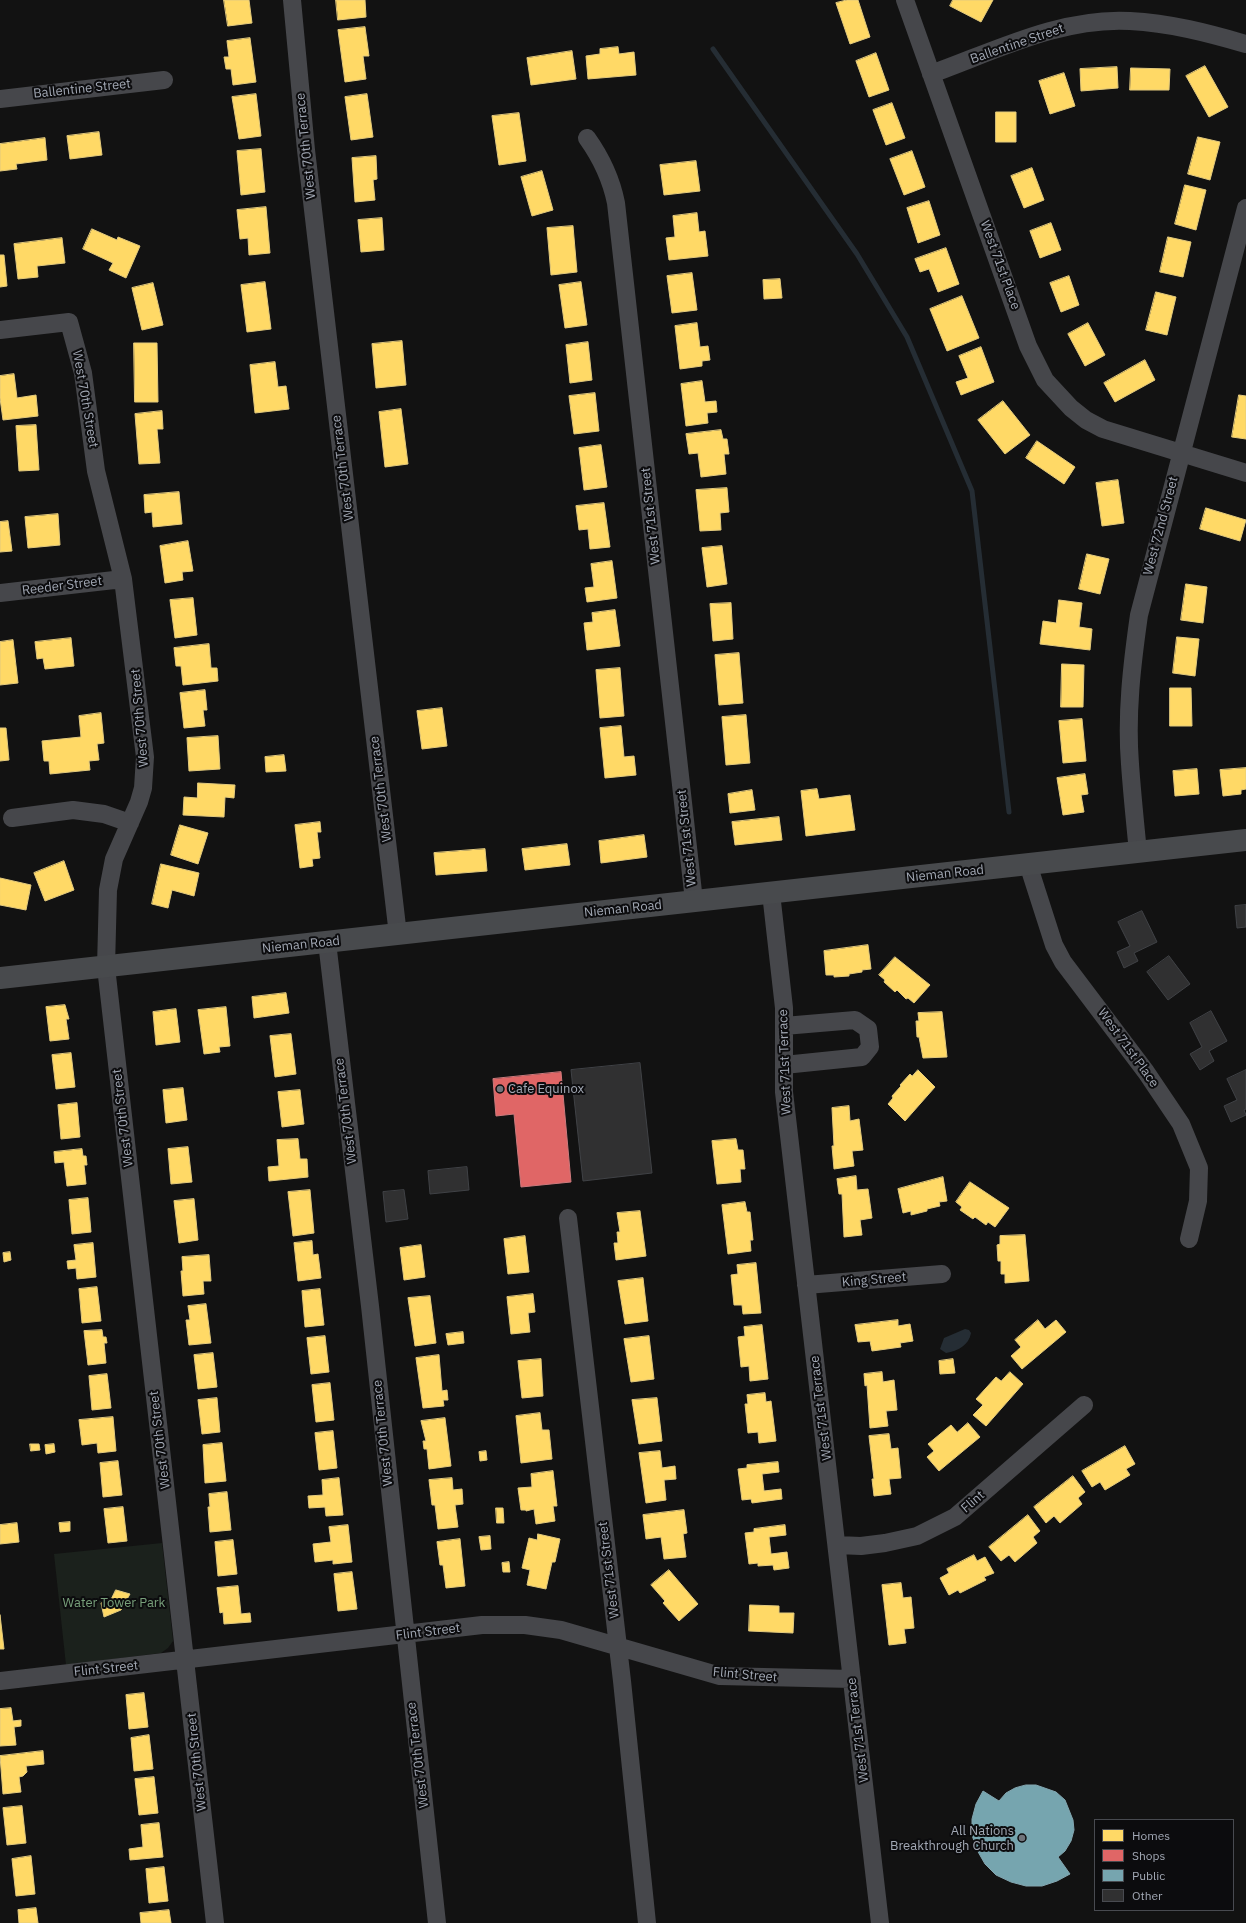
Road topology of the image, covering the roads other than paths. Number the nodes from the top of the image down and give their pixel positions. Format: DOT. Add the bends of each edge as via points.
graph roads {
  1 [pos="292,0"];
  2 [pos="905,0"];
  3 [pos="1246,44"];
  4 [pos="931,74"];
  5 [pos="164,80"];
  6 [pos="0,98"];
  7 [pos="587,138"];
  8 [pos="1246,208"];
  9 [pos="0,330"];
  10 [pos="1181,453"];
  11 [pos="1246,473"];
  12 [pos="123,579"];
  13 [pos="0,593"];
  14 [pos="12,818"];
  15 [pos="130,823"];
  16 [pos="1246,840"];
  17 [pos="1138,852"];
  18 [pos="1028,864"];
  19 [pos="771,893"];
  20 [pos="694,901"];
  21 [pos="398,935"];
  22 [pos="327,942"];
  23 [pos="106,967"];
  24 [pos="0,978"];
  25 [pos="784,1026"];
  26 [pos="784,1065"];
  27 [pos="568,1218"];
  28 [pos="1189,1239"];
  29 [pos="942,1274"];
  30 [pos="806,1285"];
  31 [pos="1084,1405"];
  32 [pos="837,1545"];
  33 [pos="405,1635"];
  34 [pos="618,1647"];
  35 [pos="186,1660"];
  36 [pos="852,1679"];
  37 [pos="0,1681"];
  38 [pos="215,1923"];
  39 [pos="437,1923"];
  40 [pos="647,1923"];
  41 [pos="880,1923"];
  1 -- 21 [label="street, West 70th Terrace" via="306,150"];
  2 -- 4 [label="street, West 71st Place"];
  3 -- 4 [label="street, Ballentine Street" via="1176,26 1129,21 1093,22 1045,33"];
  4 -- 10 [label="street, West 71st Place" via="1028,346 1045,380 1071,408 1103,429"];
  5 -- 6 [label="street, Ballentine Street"];
  7 -- 20 [label="street, West 71st Street" via="606,168 616,203"];
  8 -- 10 [label="street, West 72nd Street"];
  9 -- 12 [label="street, West 70th Street" via="69,322 83,373 96,471"];
  10 -- 11 [label="street"];
  10 -- 17 [label="street, West 72nd Street" via="1147,580 1133,656 1129,713 1130,763"];
  12 -- 13 [label="street, Reeder Street"];
  12 -- 15 [label="street, West 70th Street" via="145,757 142,788"];
  14 -- 15 [label="street" via="73,810 104,814"];
  15 -- 23 [label="street, West 70th Street" via="114,859 108,890"];
  16 -- 17 [label="main road, Nieman Road"];
  17 -- 18 [label="main road, Nieman Road"];
  18 -- 19 [label="main road, Nieman Road"];
  18 -- 28 [label="street, West 71st Place" via="1054,945 1064,962 1146,1072 1181,1124 1199,1168 1198,1201"];
  19 -- 20 [label="main road, Nieman Road"];
  19 -- 25 [label="street, West 71st Terrace"];
  20 -- 21 [label="main road, Nieman Road"];
  21 -- 22 [label="main road, Nieman Road"];
  22 -- 23 [label="main road, Nieman Road"];
  22 -- 33 [label="street, West 70th Terrace" via="371,1314"];
  23 -- 24 [label="main road, Nieman Road"];
  23 -- 35 [label="street, West 70th Street"];
  25 -- 26 [label="street, West 71st Terrace"];
  25 -- 26 [label="street" via="855,1020 868,1029 870,1047 862,1057"];
  26 -- 30 [label="street, West 71st Terrace" via="784,1092"];
  27 -- 34 [label="street, West 71st Street"];
  29 -- 30 [label="street, King Street"];
  30 -- 32 [label="street, West 71st Terrace"];
  31 -- 32 [label="street, Flint" via="955,1518 916,1536 869,1545"];
  32 -- 36 [label="street, West 71st Terrace"];
  33 -- 34 [label="street, Flint Street" via="482,1625 525,1625 561,1630"];
  33 -- 35 [label="street, Flint Street"];
  33 -- 39 [label="street, West 70th Terrace"];
  34 -- 36 [label="street, Flint Street" via="720,1676"];
  34 -- 40 [label="street, West 71st Street"];
  35 -- 37 [label="street, Flint Street"];
  35 -- 38 [label="street, West 70th Street"];
  36 -- 41 [label="street, West 71st Terrace"];
}
